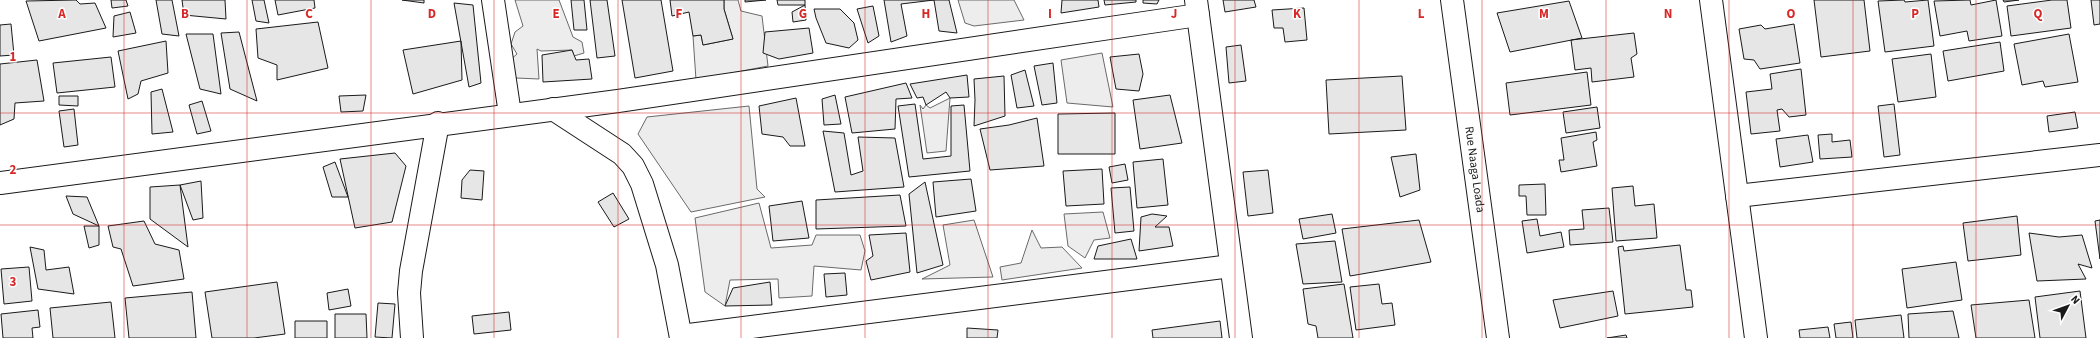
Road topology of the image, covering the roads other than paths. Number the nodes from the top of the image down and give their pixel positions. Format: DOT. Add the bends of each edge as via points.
graph roads {
  1 [pos="493,0"];
  2 [pos="1452,0"];
  3 [pos="1711,0"];
  4 [pos="1197,7"];
  5 [pos="553,109"];
  6 [pos="510,114"];
  7 [pos="438,123"];
  8 [pos="2100,155"];
  9 [pos="0,183"];
  10 [pos="1737,196"];
  11 [pos="1231,266"];
  12 [pos="681,337"];
  13 [pos="412,338"];
  14 [pos="1241,338"];
  15 [pos="1498,338"];
  16 [pos="1756,338"];
  1 -- 6 [label="street"];
  2 -- 15 [label="street, Rue Naaga Loada"];
  3 -- 10 [label="street"];
  4 -- 5 [label="street" via="618,101"];
  4 -- 11 [label="street"];
  5 -- 6 [label="street"];
  5 -- 12 [label="street" via="622,154 632,166 642,184 666,265"];
  6 -- 7 [label="street"];
  7 -- 9 [label="street"];
  7 -- 13 [label="street" via="411,271 409,293"];
  8 -- 10 [label="street"];
  10 -- 16 [label="street"];
  11 -- 12 [label="street"];
  11 -- 14 [label="street"];
}
